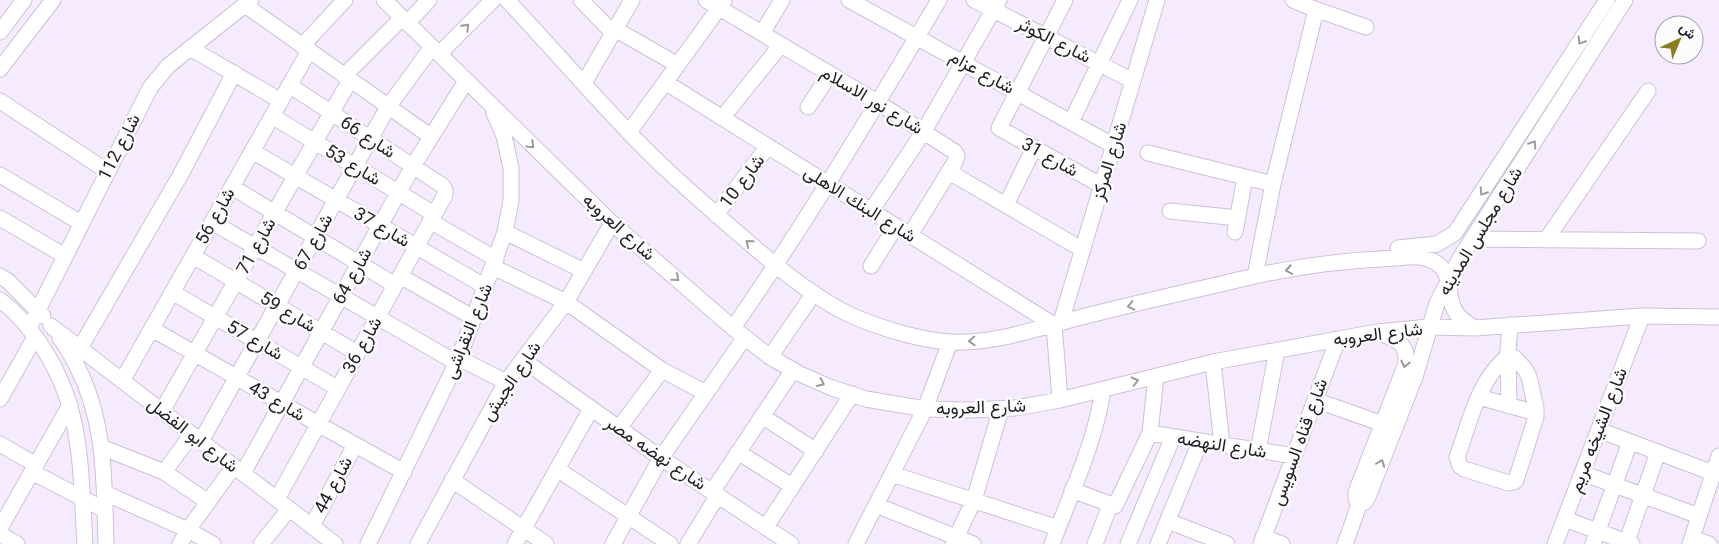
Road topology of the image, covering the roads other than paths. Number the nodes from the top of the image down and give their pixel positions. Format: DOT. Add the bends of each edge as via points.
graph roads {
  1 [pos="345,0"];
  2 [pos="384,0"];
  3 [pos="429,0"];
  4 [pos="493,0"];
  5 [pos="507,0"];
  6 [pos="581,0"];
  7 [pos="632,0"];
  8 [pos="706,0"];
  9 [pos="782,0"];
  10 [pos="849,0"];
  11 [pos="939,0"];
  12 [pos="974,0"];
  13 [pos="1065,0"];
  14 [pos="1131,0"];
  15 [pos="1293,0"];
  16 [pos="1607,0"];
  17 [pos="1625,0"];
  18 [pos="248,2"];
  19 [pos="23,4"];
  20 [pos="722,4"];
  21 [pos="996,5"];
  22 [pos="48,6"];
  23 [pos="1156,6"];
  24 [pos="1312,6"];
  25 [pos="405,20"];
  26 [pos="33,24"];
  27 [pos="1366,27"];
  28 [pos="614,31"];
  29 [pos="0,32"];
  30 [pos="762,33"];
  31 [pos="1046,36"];
  32 [pos="917,37"];
  33 [pos="781,45"];
  34 [pos="190,48"];
  35 [pos="306,48"];
  36 [pos="436,50"];
  37 [pos="963,62"];
  38 [pos="1099,64"];
  39 [pos="678,65"];
  40 [pos="0,69"];
  41 [pos="234,73"];
  42 [pos="830,74"];
  43 [pos="347,78"];
  44 [pos="466,80"];
  45 [pos="1133,81"];
  46 [pos="584,82"];
  47 [pos="665,82"];
  48 [pos="289,85"];
  49 [pos="1648,91"];
  50 [pos="1017,92"];
  51 [pos="0,101"];
  52 [pos="281,101"];
  53 [pos="877,102"];
  54 [pos="491,106"];
  55 [pos="388,107"];
  56 [pos="808,107"];
  57 [pos="331,113"];
  58 [pos="272,116"];
  59 [pos="722,118"];
  60 [pos="1070,122"];
  61 [pos="924,131"];
  62 [pos="629,132"];
  63 [pos="430,136"];
  64 [pos="371,138"];
  65 [pos="314,142"];
  66 [pos="768,146"];
  67 [pos="1114,146"];
  68 [pos="1034,148"];
  69 [pos="252,151"];
  70 [pos="1148,153"];
  71 [pos="355,166"];
  72 [pos="413,166"];
  73 [pos="107,171"];
  74 [pos="949,172"];
  75 [pos="0,175"];
  76 [pos="295,176"];
  77 [pos="1245,177"];
  78 [pos="828,184"];
  79 [pos="1274,184"];
  80 [pos="1102,186"];
  81 [pos="232,187"];
  82 [pos="445,190"];
  83 [pos="398,192"];
  84 [pos="336,200"];
  85 [pos="1006,205"];
  86 [pos="871,211"];
  87 [pos="1170,211"];
  88 [pos="274,213"];
  89 [pos="716,215"];
  90 [pos="432,217"];
  91 [pos="0,218"];
  92 [pos="212,222"];
  93 [pos="81,223"];
  94 [pos="612,223"];
  95 [pos="380,225"];
  96 [pos="896,226"];
  97 [pos="505,232"];
  98 [pos="910,235"];
  99 [pos="315,237"];
  100 [pos="1472,239"];
  101 [pos="1546,240"];
  102 [pos="1698,241"];
  103 [pos="416,246"];
  104 [pos="255,247"];
  105 [pos="1083,250"];
  106 [pos="65,256"];
  107 [pos="193,256"];
  108 [pos="495,263"];
  109 [pos="359,264"];
  110 [pos="1326,264"];
  111 [pos="776,266"];
  112 [pos="871,266"];
  113 [pos="297,270"];
  114 [pos="584,271"];
  115 [pos="0,276"];
  116 [pos="1255,276"];
  117 [pos="397,280"];
  118 [pos="1449,280"];
  119 [pos="236,281"];
  120 [pos="486,287"];
  121 [pos="172,292"];
  122 [pos="814,293"];
  123 [pos="341,296"];
  124 [pos="0,300"];
  125 [pos="566,302"];
  126 [pos="277,306"];
  127 [pos="38,309"];
  128 [pos="1642,316"];
  129 [pos="216,317"];
  130 [pos="377,317"];
  131 [pos="1719,317"];
  132 [pos="474,318"];
  133 [pos="1058,324"];
  134 [pos="1510,325"];
  135 [pos="51,326"];
  136 [pos="1429,328"];
  137 [pos="1475,328"];
  138 [pos="152,329"];
  139 [pos="32,332"];
  140 [pos="321,332"];
  141 [pos="739,332"];
  142 [pos="1377,332"];
  143 [pos="1338,339"];
  144 [pos="257,341"];
  145 [pos="950,342"];
  146 [pos="80,348"];
  147 [pos="1277,350"];
  148 [pos="357,353"];
  149 [pos="195,354"];
  150 [pos="1508,356"];
  151 [pos="770,357"];
  152 [pos="458,360"];
  153 [pos="523,360"];
  154 [pos="1213,362"];
  155 [pos="301,367"];
  156 [pos="662,370"];
  157 [pos="793,370"];
  158 [pos="1156,376"];
  159 [pos="236,378"];
  160 [pos="122,381"];
  161 [pos="506,382"];
  162 [pos="338,388"];
  163 [pos="1103,390"];
  164 [pos="706,393"];
  165 [pos="852,394"];
  166 [pos="1479,397"];
  167 [pos="0,399"];
  168 [pos="1060,400"];
  169 [pos="1315,400"];
  170 [pos="281,403"];
  171 [pos="70,405"];
  172 [pos="1509,406"];
  173 [pos="925,408"];
  174 [pos="1001,408"];
  175 [pos="591,409"];
  176 [pos="162,411"];
  177 [pos="1536,414"];
  178 [pos="762,416"];
  179 [pos="318,424"];
  180 [pos="1383,424"];
  181 [pos="619,428"];
  182 [pos="1598,430"];
  183 [pos="1150,433"];
  184 [pos="1172,437"];
  185 [pos="197,438"];
  186 [pos="1200,442"];
  187 [pos="1630,442"];
  188 [pos="0,444"];
  189 [pos="355,445"];
  190 [pos="1222,445"];
  191 [pos="101,447"];
  192 [pos="816,451"];
  193 [pos="1258,451"];
  194 [pos="738,452"];
  195 [pos="1658,452"];
  196 [pos="1294,456"];
  197 [pos="1719,456"];
  198 [pos="661,458"];
  199 [pos="34,468"];
  200 [pos="557,469"];
  201 [pos="238,470"];
  202 [pos="164,472"];
  203 [pos="404,472"];
  204 [pos="1582,473"];
  205 [pos="892,474"];
  206 [pos="1714,479"];
  207 [pos="452,480"];
  208 [pos="1614,485"];
  209 [pos="792,486"];
  210 [pos="1072,490"];
  211 [pos="104,493"];
  212 [pos="715,494"];
  213 [pos="1643,495"];
  214 [pos="82,498"];
  215 [pos="276,499"];
  216 [pos="974,500"];
  217 [pos="208,502"];
  218 [pos="876,505"];
  219 [pos="1360,505"];
  220 [pos="1115,506"];
  221 [pos="289,509"];
  222 [pos="105,510"];
  223 [pos="628,516"];
  224 [pos="1699,516"];
  225 [pos="1564,519"];
  226 [pos="1168,521"];
  227 [pos="312,526"];
  228 [pos="0,528"];
  229 [pos="524,528"];
  230 [pos="1058,528"];
  231 [pos="188,530"];
  232 [pos="0,534"];
  233 [pos="771,535"];
  234 [pos="1595,538"];
  235 [pos="954,541"];
  236 [pos="1262,541"];
  237 [pos="1691,541"];
  238 [pos="423,542"];
  239 [pos="859,543"];
  240 [pos="1628,543"];
  241 [pos="17,544"];
  242 [pos="85,544"];
  243 [pos="106,544"];
  244 [pos="180,544"];
  245 [pos="213,544"];
  246 [pos="260,544"];
  247 [pos="335,544"];
  248 [pos="368,544"];
  249 [pos="515,544"];
  250 [pos="546,544"];
  251 [pos="613,544"];
  252 [pos="670,544"];
  253 [pos="688,544"];
  254 [pos="791,544"];
  255 [pos="973,544"];
  256 [pos="1052,544"];
  257 [pos="1095,544"];
  258 [pos="1128,544"];
  259 [pos="1158,544"];
  260 [pos="1228,544"];
  261 [pos="1282,544"];
  262 [pos="1345,544"];
  263 [pos="1555,544"];
  264 [pos="1709,544"];
  1 -- 35 [label="street, شارع 56"];
  2 -- 25 [label="street, شارع العروبه"];
  3 -- 25 [label="street, شارع 71"];
  36 -- 4 [label="street, شارع 67, one-way"];
  5 -- 46 [label="street"];
  6 -- 28 [label="street"];
  7 -- 28 [label="street"];
  8 -- 20 [label="street, شارع نور الاسلام"];
  9 -- 30 [label="street"];
  10 -- 32 [label="street, شارع عزام"];
  11 -- 32 [label="street"];
  12 -- 21 [label="street, شارع الكوثر"];
  13 -- 31 [label="street"];
  14 -- 23 [label="street"];
  14 -- 38 [label="street"];
  15 -- 24 [label="street"];
  16 -- 110 [label="street, شارع مجلس المدينه, one-way" via="1455,233 1437,244 1426,246 1348,251"];
  100 -- 17 [label="street, شارع مجلس المدينه, one-way"];
  18 -- 34 [label="street, شارع 112"];
  18 -- 35 [label="street"];
  19 -- 22 [label="street"];
  19 -- 26 [label="street"];
  19 -- 29 [label="street"];
  20 -- 30 [label="street, شارع نور الاسلام"];
  20 -- 39 [label="street"];
  21 -- 31 [label="street, شارع الكوثر"];
  21 -- 37 [label="street"];
  22 -- 26 [label="street"];
  23 -- 45 [label="street, شارع المركز"];
  24 -- 27 [label="street"];
  24 -- 79 [label="street"];
  25 -- 36 [label="street, شارع العروبه"];
  25 -- 43 [label="street, شارع 71"];
  26 -- 40 [label="street"];
  28 -- 39 [label="street"];
  28 -- 46 [label="street"];
  30 -- 33 [label="street, شارع نور الاسلام"];
  31 -- 38 [label="street, شارع الكوثر"];
  31 -- 50 [label="street"];
  32 -- 37 [label="street, شارع عزام"];
  32 -- 53 [label="street"];
  33 -- 42 [label="street, شارع نور الاسلام"];
  33 -- 59 [label="street"];
  34 -- 41 [label="street"];
  34 -- 73 [label="street, شارع 112" via="168,66 150,88"];
  35 -- 43 [label="street"];
  35 -- 48 [label="street, شارع 56"];
  36 -- 44 [label="street, شارع العروبه"];
  36 -- 55 [label="street, شارع 67"];
  37 -- 50 [label="street, شارع عزام"];
  37 -- 61 [label="street"];
  38 -- 45 [label="street, شارع الكوثر"];
  38 -- 60 [label="street"];
  39 -- 47 [label="street"];
  41 -- 52 [label="street"];
  41 -- 146 [label="street" via="181,174"];
  42 -- 53 [label="street, شارع نور الاسلام"];
  42 -- 56 [label="street"];
  43 -- 55 [label="street"];
  43 -- 57 [label="street, شارع 71"];
  44 -- 54 [label="street, شارع العروبه"];
  44 -- 63 [label="street, شارع 64"];
  45 -- 67 [label="street, شارع المركز"];
  46 -- 62 [label="street"];
  47 -- 59 [label="street, شارع البنك الاهلى"];
  47 -- 62 [label="street"];
  48 -- 52 [label="street, شارع 56"];
  48 -- 57 [label="street, شارع 66"];
  49 -- 101 [label="street"];
  50 -- 60 [label="street, شارع عزام"];
  50 -- 68 [label="street, شارع 31" via="999,128"];
  51 -- 73 [label="street"];
  52 -- 58 [label="street, شارع 56"];
  53 -- 61 [label="street, شارع نور الاسلام"];
  53 -- 78 [label="street"];
  54 -- 94 [label="street, شارع العروبه, one-way"];
  54 -- 97 [label="street, شارع النقراشى" via="504,136 511,168 511,200"];
  55 -- 63 [label="street"];
  55 -- 64 [label="street, شارع 67"];
  57 -- 64 [label="street, شارع 66"];
  57 -- 65 [label="street, شارع 71"];
  58 -- 65 [label="street, شارع 53"];
  58 -- 69 [label="street, شارع 56"];
  59 -- 66 [label="street, شارع البنك الاهلى"];
  60 -- 67 [label="street, شارع عزام"];
  61 -- 74 [label="street, شارع نور الاسلام" via="955,152 957,156"];
  61 -- 86 [label="street"];
  62 -- 89 [label="street"];
  63 -- 72 [label="street, شارع 64"];
  64 -- 71 [label="street, شارع 67"];
  64 -- 72 [label="street, شارع 66"];
  65 -- 71 [label="street, شارع 53"];
  65 -- 76 [label="street, شارع 71"];
  66 -- 78 [label="street, شارع البنك الاهلى"];
  66 -- 89 [label="street, شارع 10"];
  67 -- 80 [label="street, شارع المركز"];
  68 -- 80 [label="street, شارع 31"];
  68 -- 85 [label="street"];
  69 -- 76 [label="street, شارع 37"];
  69 -- 81 [label="street, شارع 56"];
  70 -- 77 [label="street"];
  71 -- 83 [label="street, شارع 53"];
  71 -- 84 [label="street, شارع 67"];
  72 -- 82 [label="street, شارع 66"];
  72 -- 83 [label="street, شارع 64"];
  73 -- 93 [label="street, شارع 112"];
  74 -- 85 [label="street"];
  74 -- 98 [label="street, شارع نور الاسلام"];
  75 -- 93 [label="street"];
  76 -- 84 [label="street, شارع 37"];
  76 -- 88 [label="street, شارع 71"];
  77 -- 79 [label="street"];
  77 -- 87 [label="street" via="1236,225"];
  78 -- 86 [label="street, شارع البنك الاهلى"];
  78 -- 111 [label="street"];
  79 -- 116 [label="street"];
  80 -- 105 [label="street, شارع المركز"];
  81 -- 88 [label="street"];
  81 -- 92 [label="street, شارع 56"];
  82 -- 90 [label="street, شارع 36"];
  83 -- 90 [label="street, شارع 53"];
  83 -- 95 [label="street, شارع 64"];
  84 -- 95 [label="street, شارع 37"];
  84 -- 99 [label="street, شارع 67"];
  85 -- 105 [label="street"];
  86 -- 96 [label="street, شارع البنك الاهلى"];
  88 -- 99 [label="street"];
  88 -- 104 [label="street, شارع 71"];
  111 -- 89 [label="street, one-way"];
  90 -- 103 [label="street, شارع 36"];
  90 -- 108 [label="street, شارع 53"];
  91 -- 106 [label="street"];
  92 -- 104 [label="street"];
  92 -- 107 [label="street, شارع 56"];
  93 -- 106 [label="street, شارع 112"];
  94 -- 114 [label="street, شارع الجيش"];
  94 -- 141 [label="street, شارع العروبه, one-way"];
  95 -- 103 [label="street, شارع 37"];
  95 -- 109 [label="street, شارع 64"];
  96 -- 98 [label="street, شارع البنك الاهلى"];
  96 -- 112 [label="street"];
  97 -- 108 [label="street, شارع النقراشى"];
  97 -- 114 [label="street"];
  98 -- 133 [label="street, شارع البنك الاهلى"];
  99 -- 109 [label="street"];
  99 -- 113 [label="street, شارع 67"];
  100 -- 101 [label="street"];
  100 -- 118 [label="street, شارع مجلس المدينه"];
  101 -- 102 [label="street"];
  103 -- 117 [label="street, شارع 36"];
  103 -- 120 [label="street, شارع 37"];
  104 -- 113 [label="street"];
  104 -- 119 [label="street, شارع 71"];
  105 -- 133 [label="street, شارع المركز"];
  106 -- 127 [label="street, شارع 112"];
  107 -- 119 [label="street, شارع 59"];
  107 -- 121 [label="street, شارع 56"];
  108 -- 120 [label="street, شارع النقراشى"];
  108 -- 125 [label="street, شارع 53"];
  109 -- 117 [label="street"];
  109 -- 123 [label="street, شارع 64"];
  110 -- 116 [label="street, one-way"];
  110 -- 118 [label="street" via="1419,257 1439,265"];
  111 -- 122 [label="street"];
  111 -- 141 [label="street"];
  113 -- 123 [label="street"];
  113 -- 126 [label="street, شارع 67"];
  114 -- 125 [label="street, شارع الجيش"];
  115 -- 127 [label="street"];
  116 -- 133 [label="street, one-way"];
  117 -- 130 [label="street, شارع 36"];
  117 -- 132 [label="street"];
  118 -- 136 [label="street, شارع مجلس المدينه"];
  118 -- 137 [label="street" via="1454,310"];
  119 -- 126 [label="street, شارع 59"];
  119 -- 129 [label="street, شارع 71"];
  120 -- 132 [label="street, شارع النقراشى"];
  121 -- 129 [label="street, شارع 57"];
  121 -- 138 [label="street, شارع 56"];
  122 -- 145 [label="street" via="854,317 897,332"];
  122 -- 151 [label="street"];
  123 -- 130 [label="street"];
  123 -- 140 [label="street, شارع 64"];
  124 -- 139 [label="street"];
  125 -- 153 [label="street, شارع الجيش"];
  125 -- 156 [label="street, شارع 53"];
  126 -- 140 [label="street, شارع 59"];
  126 -- 144 [label="street, شارع 67"];
  127 -- 135 [label="street"];
  127 -- 139 [label="street, شارع 112"];
  128 -- 131 [label="street, شارع العروبه"];
  128 -- 134 [label="street, شارع العروبه"];
  128 -- 182 [label="street, شارع الشيخه مريم"];
  129 -- 144 [label="street, شارع 57"];
  129 -- 149 [label="street, شارع 71"];
  130 -- 148 [label="street, شارع 36"];
  130 -- 152 [label="street"];
  132 -- 152 [label="street, شارع النقراشى"];
  133 -- 145 [label="street, one-way" via="1019,335"];
  133 -- 168 [label="street"];
  134 -- 137 [label="street, شارع العروبه"];
  134 -- 150 [label="street"];
  135 -- 146 [label="street, شارع ابو الفضل"];
  135 -- 191 [label="street" via="84,380 97,420"];
  136 -- 137 [label="street, شارع العروبه"];
  136 -- 142 [label="street, شارع العروبه"];
  219 -- 136 [label="street, شارع مجلس المدينه, one-way" via="1368,497 1415,376"];
  138 -- 149 [label="street, شارع 43"];
  138 -- 160 [label="street, شارع 56"];
  139 -- 167 [label="street"];
  139 -- 171 [label="street" via="48,354"];
  140 -- 148 [label="street, شارع 59"];
  140 -- 155 [label="street, شارع 64"];
  141 -- 151 [label="street, شارع العروبه"];
  141 -- 164 [label="street"];
  142 -- 143 [label="street, شارع العروبه"];
  142 -- 180 [label="street, شارع مجلس المدينه, one-way" via="1399,342 1407,357"];
  143 -- 147 [label="street, شارع العروبه"];
  143 -- 169 [label="street, شارع قناه السويس"];
  144 -- 155 [label="street, شارع 57"];
  144 -- 159 [label="street, شارع 67"];
  145 -- 173 [label="street"];
  146 -- 160 [label="street, شارع ابو الفضل"];
  147 -- 154 [label="street, شارع العروبه"];
  147 -- 193 [label="street"];
  148 -- 162 [label="street, شارع 36"];
  149 -- 159 [label="street, شارع 43"];
  149 -- 176 [label="street, شارع 71"];
  150 -- 166 [label="street" via="1487,379"];
  150 -- 172 [label="street"];
  150 -- 177 [label="street" via="1515,358 1529,377"];
  151 -- 157 [label="street, شارع العروبه"];
  152 -- 161 [label="street"];
  152 -- 203 [label="street, شارع النقراشى"];
  153 -- 161 [label="street, شارع الجيش"];
  153 -- 175 [label="street, شارع نهضه مصر"];
  154 -- 158 [label="street, شارع العروبه"];
  154 -- 190 [label="street"];
  155 -- 162 [label="street, شارع 57"];
  155 -- 170 [label="street, شارع 64"];
  156 -- 164 [label="street, شارع 53"];
  156 -- 181 [label="street"];
  157 -- 165 [label="street, شارع العروبه, one-way"];
  157 -- 178 [label="street"];
  163 -- 158 [label="street, شارع العروبه, one-way"];
  158 -- 183 [label="street"];
  159 -- 170 [label="street, شارع 43"];
  159 -- 185 [label="street, شارع 67"];
  160 -- 176 [label="street, شارع ابو الفضل"];
  161 -- 207 [label="street, شارع الجيش"];
  162 -- 179 [label="street, شارع 36"];
  163 -- 168 [label="street, شارع العروبه"];
  163 -- 210 [label="street" via="1093,436"];
  164 -- 198 [label="street"];
  165 -- 173 [label="street, شارع العروبه"];
  165 -- 192 [label="street"];
  166 -- 172 [label="street"];
  166 -- 177 [label="street" via="1458,462 1464,469 1509,483 1516,480"];
  168 -- 174 [label="street, شارع العروبه"];
  169 -- 180 [label="street"];
  169 -- 196 [label="street, شارع قناه السويس"];
  170 -- 179 [label="street, شارع 43"];
  170 -- 201 [label="street, شارع 64"];
  171 -- 199 [label="street"];
  171 -- 214 [label="street" via="79,446"];
  172 -- 177 [label="street"];
  173 -- 174 [label="street, شارع العروبه"];
  173 -- 205 [label="street"];
  174 -- 216 [label="street"];
  175 -- 181 [label="street, شارع نهضه مصر"];
  175 -- 200 [label="street"];
  176 -- 185 [label="street, شارع ابو الفضل"];
  178 -- 192 [label="street"];
  178 -- 194 [label="street"];
  179 -- 189 [label="street, شارع 43"];
  179 -- 215 [label="street, شارع 36"];
  180 -- 219 [label="street, شارع مجلس المدينه" via="1356,492"];
  181 -- 198 [label="street, شارع نهضه مصر"];
  182 -- 187 [label="street"];
  182 -- 204 [label="street, شارع الشيخه مريم"];
  183 -- 184 [label="street, شارع النهضه"];
  183 -- 220 [label="street"];
  184 -- 186 [label="street, شارع النهضه"];
  184 -- 258 [label="street"];
  185 -- 201 [label="street, شارع ابو الفضل"];
  185 -- 202 [label="street, شارع 67"];
  186 -- 190 [label="street, شارع النهضه"];
  186 -- 226 [label="street"];
  187 -- 195 [label="street"];
  187 -- 208 [label="street"];
  188 -- 199 [label="street"];
  189 -- 203 [label="street, شارع 43"];
  189 -- 227 [label="street, شارع 44"];
  190 -- 193 [label="street, شارع النهضه"];
  191 -- 202 [label="street"];
  191 -- 211 [label="street"];
  192 -- 209 [label="street"];
  193 -- 196 [label="street, شارع النهضه"];
  194 -- 209 [label="street"];
  194 -- 212 [label="street"];
  195 -- 206 [label="street"];
  195 -- 213 [label="street"];
  196 -- 236 [label="street, شارع قناه السويس"];
  197 -- 206 [label="street"];
  198 -- 212 [label="street, شارع نهضه مصر"];
  198 -- 223 [label="street"];
  199 -- 214 [label="street"];
  199 -- 228 [label="street"];
  200 -- 223 [label="street"];
  200 -- 229 [label="street"];
  201 -- 215 [label="street, شارع ابو الفضل"];
  201 -- 217 [label="street, شارع 64"];
  202 -- 217 [label="street"];
  203 -- 248 [label="street, شارع النقراشى"];
  204 -- 208 [label="street"];
  204 -- 225 [label="street, شارع الشيخه مريم"];
  205 -- 216 [label="street"];
  205 -- 218 [label="street"];
  206 -- 224 [label="street"];
  207 -- 229 [label="street"];
  207 -- 238 [label="street, شارع الجيش"];
  208 -- 213 [label="street"];
  208 -- 234 [label="street"];
  209 -- 233 [label="street"];
  210 -- 220 [label="street"];
  210 -- 230 [label="street"];
  211 -- 222 [label="street"];
  211 -- 231 [label="street"];
  212 -- 233 [label="street, شارع نهضه مصر"];
  212 -- 253 [label="street"];
  213 -- 224 [label="street"];
  213 -- 240 [label="street"];
  214 -- 222 [label="street"];
  214 -- 242 [label="street"];
  215 -- 221 [label="street, شارع ابو الفضل"];
  216 -- 230 [label="street"];
  216 -- 235 [label="street"];
  217 -- 231 [label="street, شارع 64"];
  218 -- 235 [label="street"];
  218 -- 239 [label="street"];
  219 -- 262 [label="street, شارع مجلس المدينه"];
  220 -- 257 [label="street" via="1109,508"];
  221 -- 227 [label="street, شارع ابو الفضل"];
  221 -- 246 [label="street"];
  222 -- 243 [label="street"];
  223 -- 251 [label="street"];
  223 -- 252 [label="street"];
  224 -- 237 [label="street"];
  225 -- 234 [label="street"];
  225 -- 263 [label="street, شارع الشيخه مريم"];
  226 -- 259 [label="street"];
  226 -- 260 [label="street"];
  227 -- 247 [label="street, شارع ابو الفضل"];
  229 -- 249 [label="street"];
  229 -- 250 [label="street"];
  230 -- 256 [label="street"];
  231 -- 244 [label="street, شارع 64"];
  231 -- 245 [label="street"];
  232 -- 241 [label="street"];
  233 -- 254 [label="street, شارع نهضه مصر"];
  234 -- 240 [label="street"];
  235 -- 255 [label="street"];
  236 -- 261 [label="street"];
  237 -- 264 [label="street"];
}
